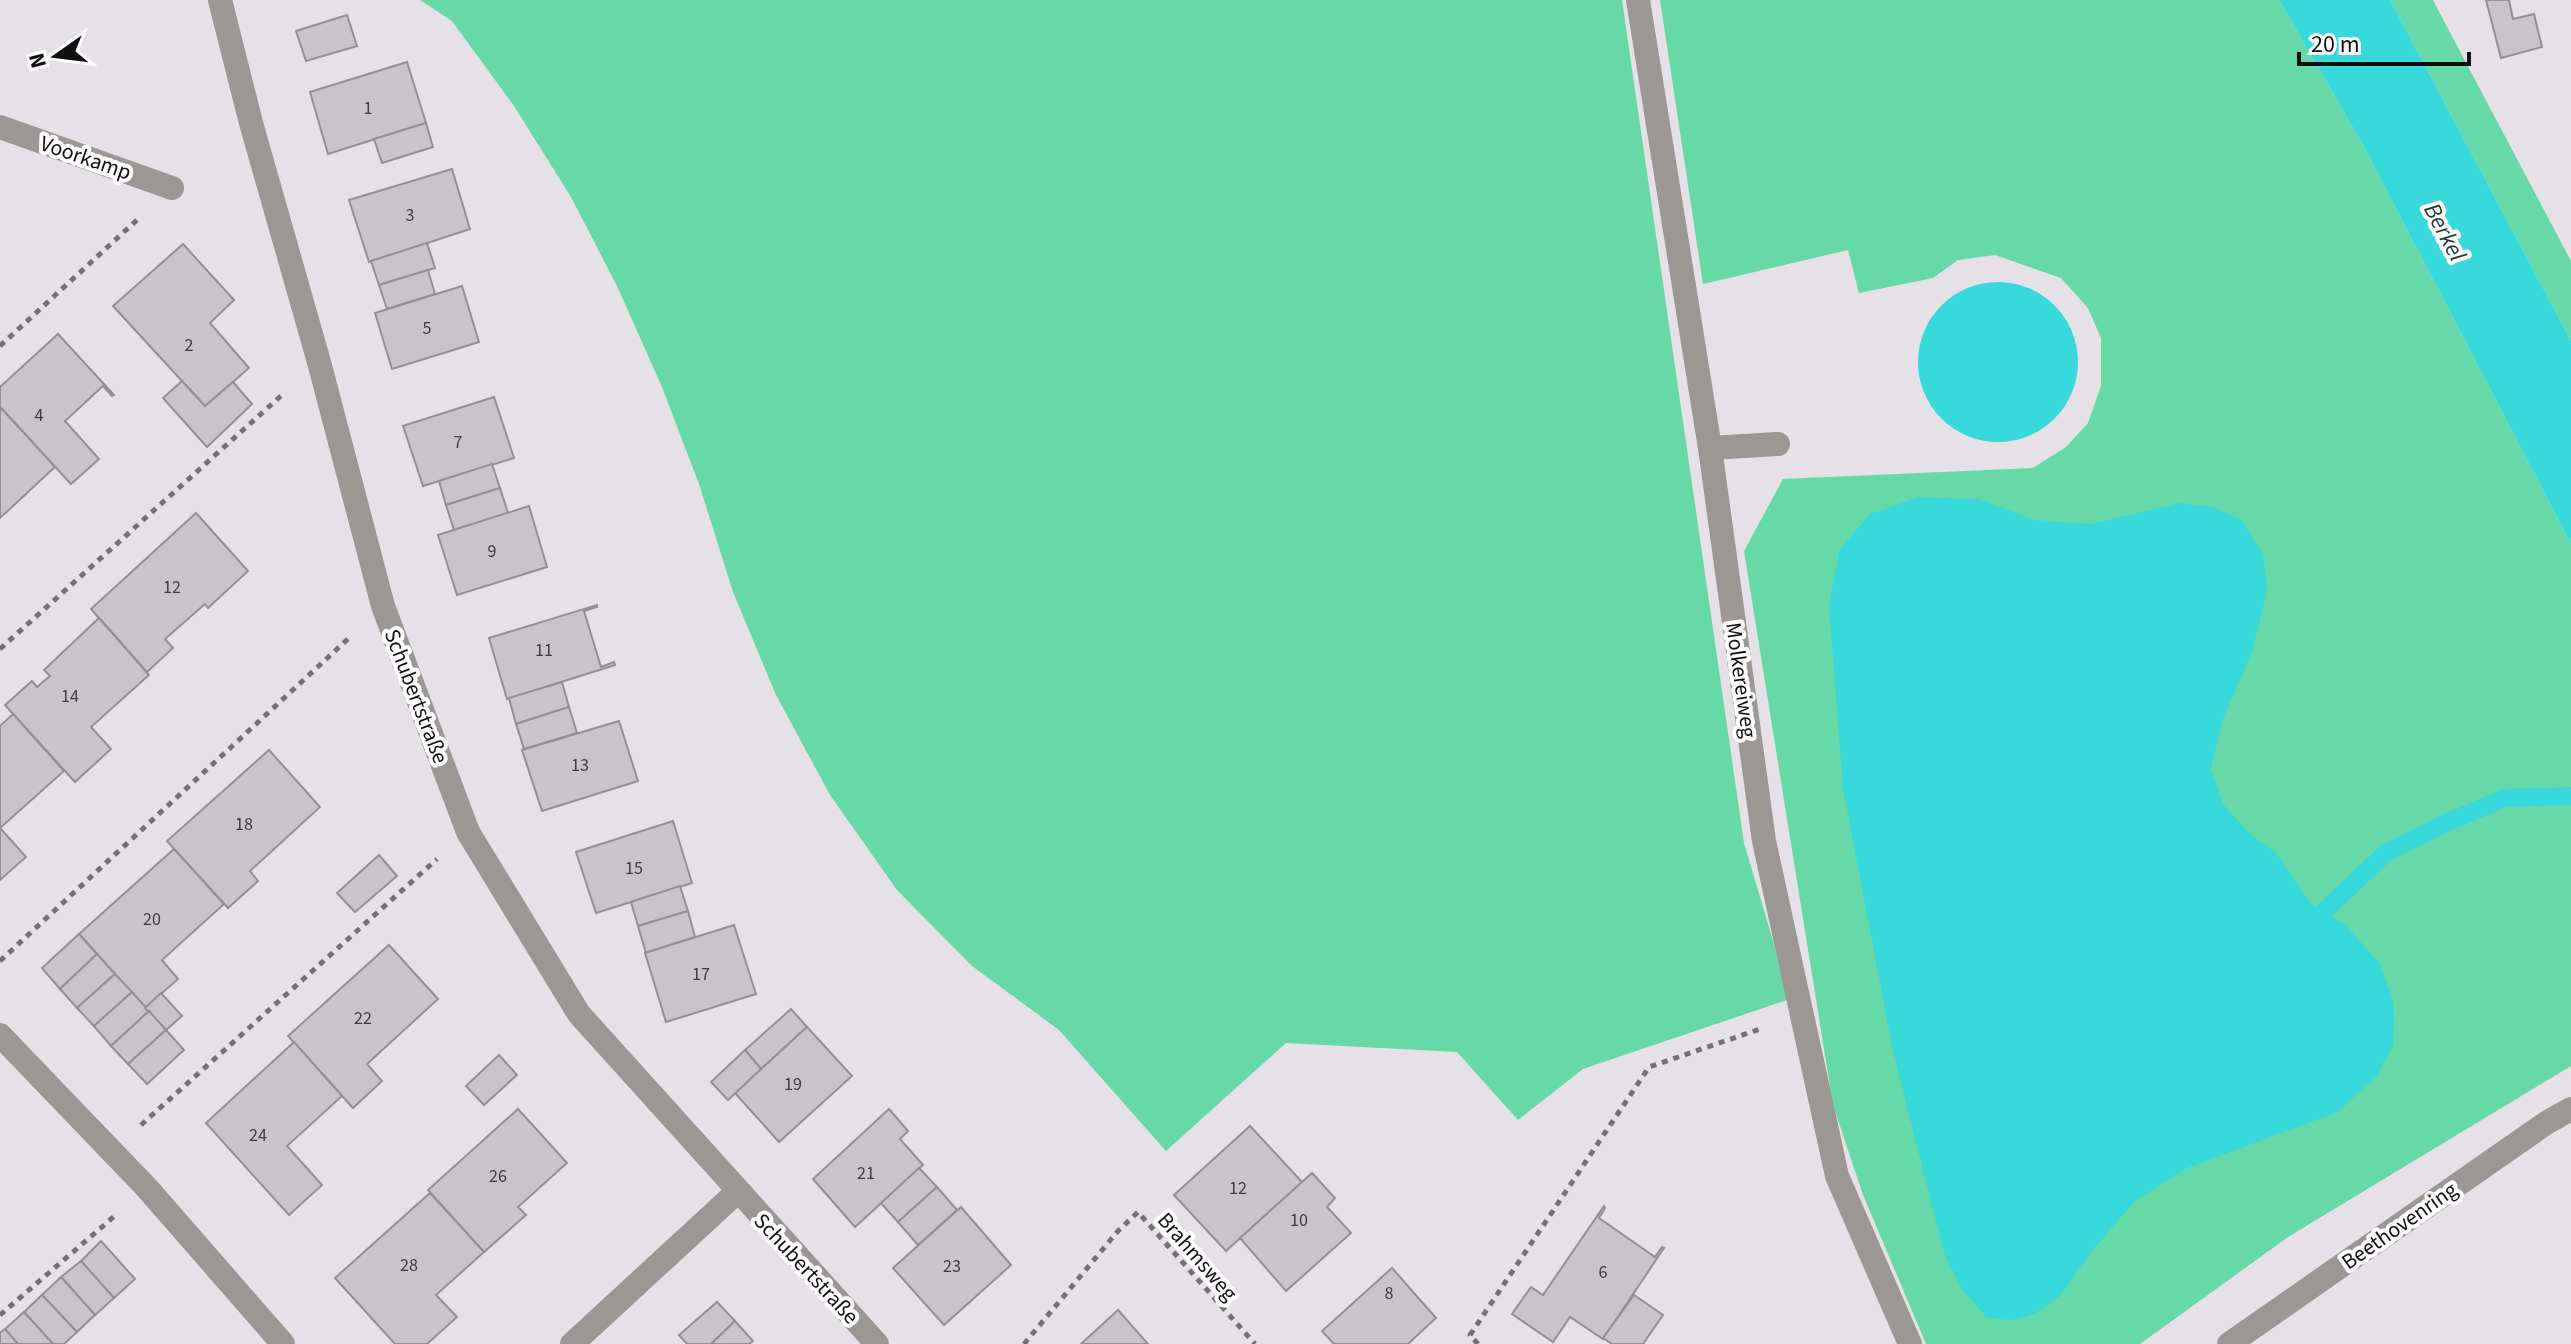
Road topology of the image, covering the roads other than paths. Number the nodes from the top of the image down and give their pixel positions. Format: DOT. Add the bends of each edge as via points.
graph roads {
  1 [pos="220,0"];
  2 [pos="1638,0"];
  3 [pos="0,127"];
  4 [pos="172,188"];
  5 [pos="1778,444"];
  6 [pos="1710,448"];
  7 [pos="0,1035"];
  8 [pos="2571,1109"];
  9 [pos="737,1192"];
  10 [pos="283,1344"];
  11 [pos="572,1344"];
  12 [pos="877,1344"];
  13 [pos="1910,1344"];
  14 [pos="2229,1344"];
  1 -- 9 [label="street, Schubertstraße" via="383,606 468,832 579,1014"];
  2 -- 6 [label="street, Molkereiweg"];
  3 -- 4 [label="street, Voorkamp"];
  5 -- 6 [label="street"];
  6 -- 13 [label="street, Molkereiweg" via="1764,841 1837,1176"];
  7 -- 10 [label="street" via="147,1188"];
  8 -- 14 [label="street, Beethovenring"];
  9 -- 11 [label="street, Schubertstraße"];
  9 -- 12 [label="street, Schubertstraße"];
}
